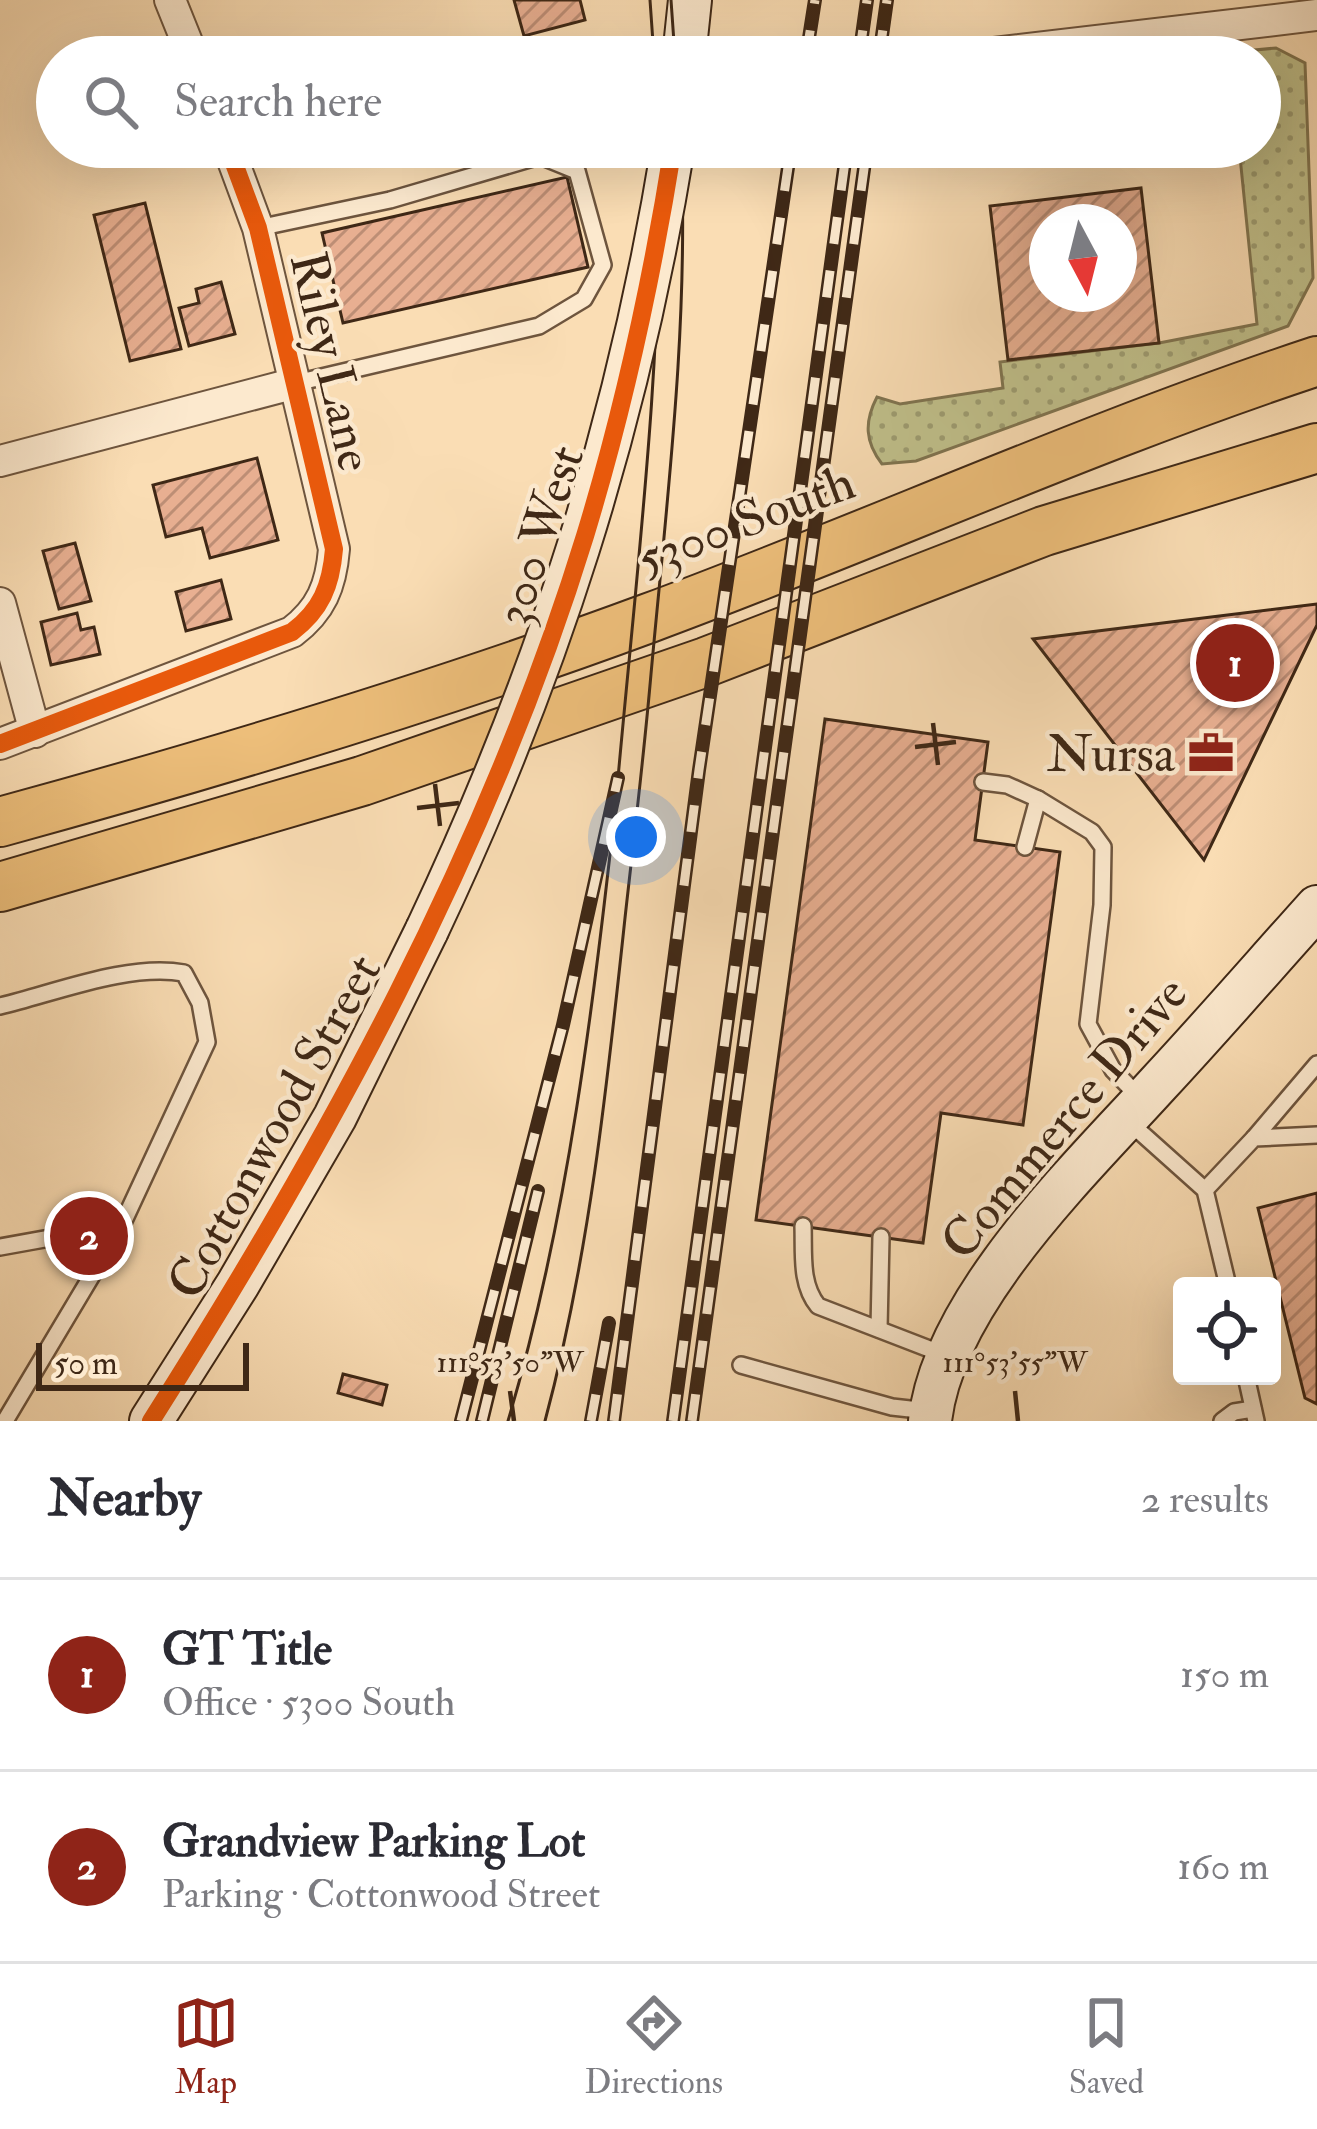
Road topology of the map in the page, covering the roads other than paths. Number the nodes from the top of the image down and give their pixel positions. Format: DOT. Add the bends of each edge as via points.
graph roads {
  1 [pos="170,0"];
  2 [pos="690,0"];
  3 [pos="1317,15"];
  4 [pos="185,36"];
  5 [pos="686,36"];
  6 [pos="1214,36"];
  7 [pos="236,168"];
  8 [pos="498,168"];
  9 [pos="570,168"];
  10 [pos="669,168"];
  11 [pos="258,228"];
  12 [pos="1317,361"];
  13 [pos="296,383"];
  14 [pos="1317,448"];
  15 [pos="0,461"];
  16 [pos="0,603"];
  17 [pos="35,732"];
  18 [pos="0,744"];
  19 [pos="983,782"];
  20 [pos="1038,799"];
  21 [pos="0,822"];
  22 [pos="1025,847"];
  23 [pos="0,886"];
  24 [pos="1308,923"];
  25 [pos="427,930"];
  26 [pos="0,1006"];
  27 [pos="1317,1064"];
  28 [pos="1134,1110"];
  29 [pos="1317,1135"];
  30 [pos="1254,1138"];
  31 [pos="1205,1190"];
  32 [pos="122,1225"];
  33 [pos="803,1226"];
  34 [pos="881,1237"];
  35 [pos="0,1247"];
  36 [pos="1226,1277"];
  37 [pos="879,1329"];
  38 [pos="947,1356"];
  39 [pos="741,1365"];
  40 [pos="1248,1385"];
  41 [pos="1255,1415"];
  42 [pos="931,1416"];
  43 [pos="5,1421"];
  44 [pos="151,1421"];
  45 [pos="1222,1421"];
  1 -- 4 [label="street"];
  2 -- 5 [label="street"];
  3 -- 6 [label="street"];
  7 -- 11 [label="street, Riley Lane"];
  8 -- 11 [label="lane"];
  9 -- 13 [label="lane" via="578,171 603,265 584,299 539,326"];
  10 -- 25 [label="street, 300 West, bridge" via="639,332 584,537 514,737"];
  11 -- 13 [label="street, Riley Lane"];
  12 -- 21 [label="main road, 5300 South" via="538,658"];
  13 -- 15 [label="street"];
  13 -- 17 [label="street, Riley Lane" via="334,549 324,598 308,620"];
  14 -- 23 [label="main road" via="1044,531 727,654 362,781"];
  16 -- 17 [label="street"];
  17 -- 18 [label="street"];
  19 -- 20 [label="lane"];
  20 -- 22 [label="lane"];
  20 -- 28 [label="lane" via="1103,847 1088,1024"];
  24 -- 28 [label="street, Commerce Drive"];
  25 -- 44 [label="street, Cottonwood Street" via="335,1117"];
  26 -- 32 [label="lane" via="143,970 184,973 207,1042"];
  27 -- 30 [label="lane"];
  28 -- 31 [label="lane"];
  28 -- 38 [label="street, Commerce Drive" via="1003,1262"];
  29 -- 30 [label="lane"];
  30 -- 31 [label="lane"];
  31 -- 36 [label="lane"];
  32 -- 35 [label="lane"];
  32 -- 43 [label="lane"];
  33 -- 37 [label="lane" via="810,1296"];
  34 -- 37 [label="lane"];
  37 -- 38 [label="lane"];
  38 -- 42 [label="street, Commerce Drive"];
  39 -- 42 [label="lane"];
  40 -- 41 [label="lane"];
  41 -- 45 [label="lane" via="1234,1412"];
}
